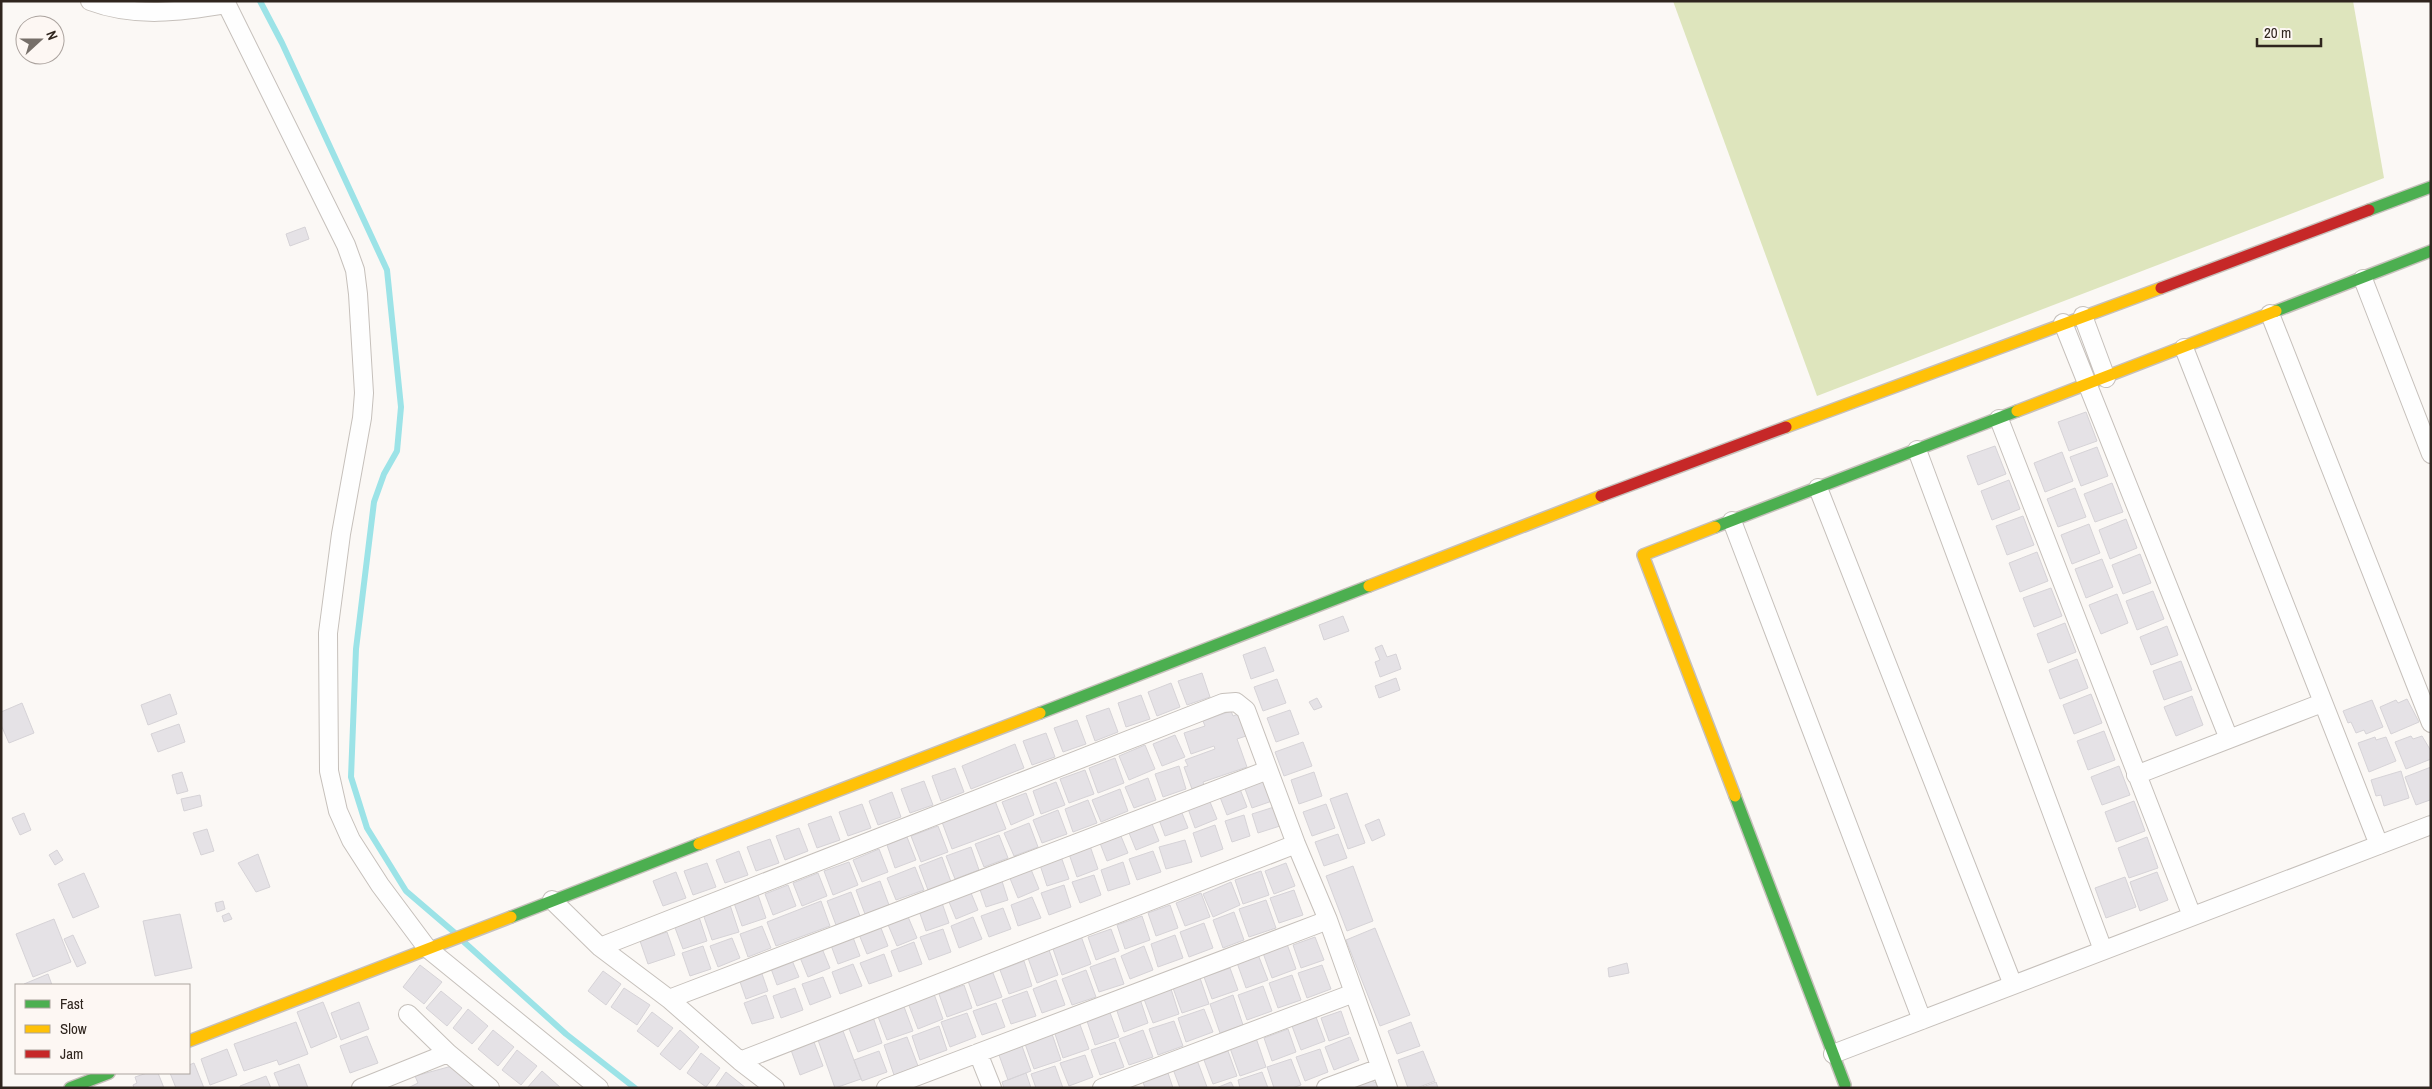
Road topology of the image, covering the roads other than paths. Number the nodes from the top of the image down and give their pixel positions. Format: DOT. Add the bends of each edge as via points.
graph roads {
  1 [pos="90,1"];
  2 [pos="226,3"];
  3 [pos="2431,187"];
  4 [pos="2431,251"];
  5 [pos="2363,279"];
  6 [pos="2270,314"];
  7 [pos="2083,316"];
  8 [pos="2063,323"];
  9 [pos="2184,348"];
  10 [pos="2106,378"];
  11 [pos="2088,385"];
  12 [pos="1999,418"];
  13 [pos="1917,450"];
  14 [pos="2431,454"];
  15 [pos="1818,488"];
  16 [pos="1732,521"];
  17 [pos="2322,703"];
  18 [pos="2431,723"];
  19 [pos="2229,739"];
  20 [pos="1268,770"];
  21 [pos="2136,775"];
  22 [pos="2431,825"];
  23 [pos="1296,844"];
  24 [pos="2379,845"];
  25 [pos="552,900"];
  26 [pos="2192,916"];
  27 [pos="1328,920"];
  28 [pos="432,946"];
  29 [pos="600,947"];
  30 [pos="2103,950"];
  31 [pos="2013,985"];
  32 [pos="1354,994"];
  33 [pos="669,999"];
  34 [pos="408,1014"];
  35 [pos="1922,1020"];
  36 [pos="190,1041"];
  37 [pos="978,1053"];
  38 [pos="448,1054"];
  39 [pos="1833,1054"];
  40 [pos="740,1061"];
  41 [pos="1380,1068"];
  42 [pos="105,1074"];
  43 [pos="1845,1085"];
  44 [pos="70,1088"];
  45 [pos="361,1088"];
  46 [pos="490,1088"];
  47 [pos="599,1088"];
  48 [pos="775,1088"];
  49 [pos="886,1088"];
  50 [pos="992,1088"];
  51 [pos="1102,1088"];
  52 [pos="1326,1088"];
  53 [pos="1388,1088"];
  1 -- 2 [label="street" via="108,8 164,13"];
  2 -- 28 [label="street" via="346,245 354,270 364,393 328,633 329,771 338,811 351,840 380,885"];
  3 -- 7 [label="street"];
  4 -- 5 [label="street"];
  5 -- 6 [label="street"];
  5 -- 14 [label="street"];
  6 -- 9 [label="street"];
  6 -- 18 [label="street"];
  7 -- 8 [label="street"];
  7 -- 10 [label="street"];
  8 -- 11 [label="street"];
  8 -- 25 [label="street" via="1618,490"];
  9 -- 10 [label="street"];
  9 -- 17 [label="street"];
  10 -- 11 [label="street"];
  11 -- 12 [label="street"];
  11 -- 19 [label="street"];
  12 -- 13 [label="street"];
  12 -- 21 [label="street"];
  13 -- 15 [label="street"];
  13 -- 30 [label="street"];
  15 -- 16 [label="street"];
  15 -- 31 [label="street"];
  16 -- 35 [label="street"];
  16 -- 39 [label="street" via="1643,555"];
  17 -- 19 [label="street"];
  17 -- 24 [label="street"];
  19 -- 21 [label="street"];
  20 -- 23 [label="street"];
  20 -- 29 [label="street" via="1246,710 1236,702 1223,703"];
  20 -- 33 [label="street"];
  21 -- 26 [label="street"];
  22 -- 24 [label="street"];
  23 -- 27 [label="street"];
  23 -- 40 [label="street"];
  24 -- 26 [label="street"];
  25 -- 28 [label="street"];
  25 -- 29 [label="street"];
  26 -- 30 [label="street"];
  27 -- 32 [label="street"];
  27 -- 37 [label="street"];
  28 -- 36 [label="street"];
  28 -- 47 [label="street"];
  29 -- 33 [label="street"];
  30 -- 31 [label="street"];
  31 -- 35 [label="street"];
  32 -- 41 [label="street"];
  32 -- 51 [label="street"];
  33 -- 40 [label="street"];
  34 -- 38 [label="street"];
  35 -- 39 [label="street"];
  37 -- 49 [label="street"];
  37 -- 50 [label="street"];
  38 -- 45 [label="street"];
  38 -- 46 [label="street"];
  39 -- 43 [label="street"];
  40 -- 48 [label="street"];
  41 -- 52 [label="street"];
  41 -- 53 [label="street"];
  42 -- 44 [label="street"];
}
